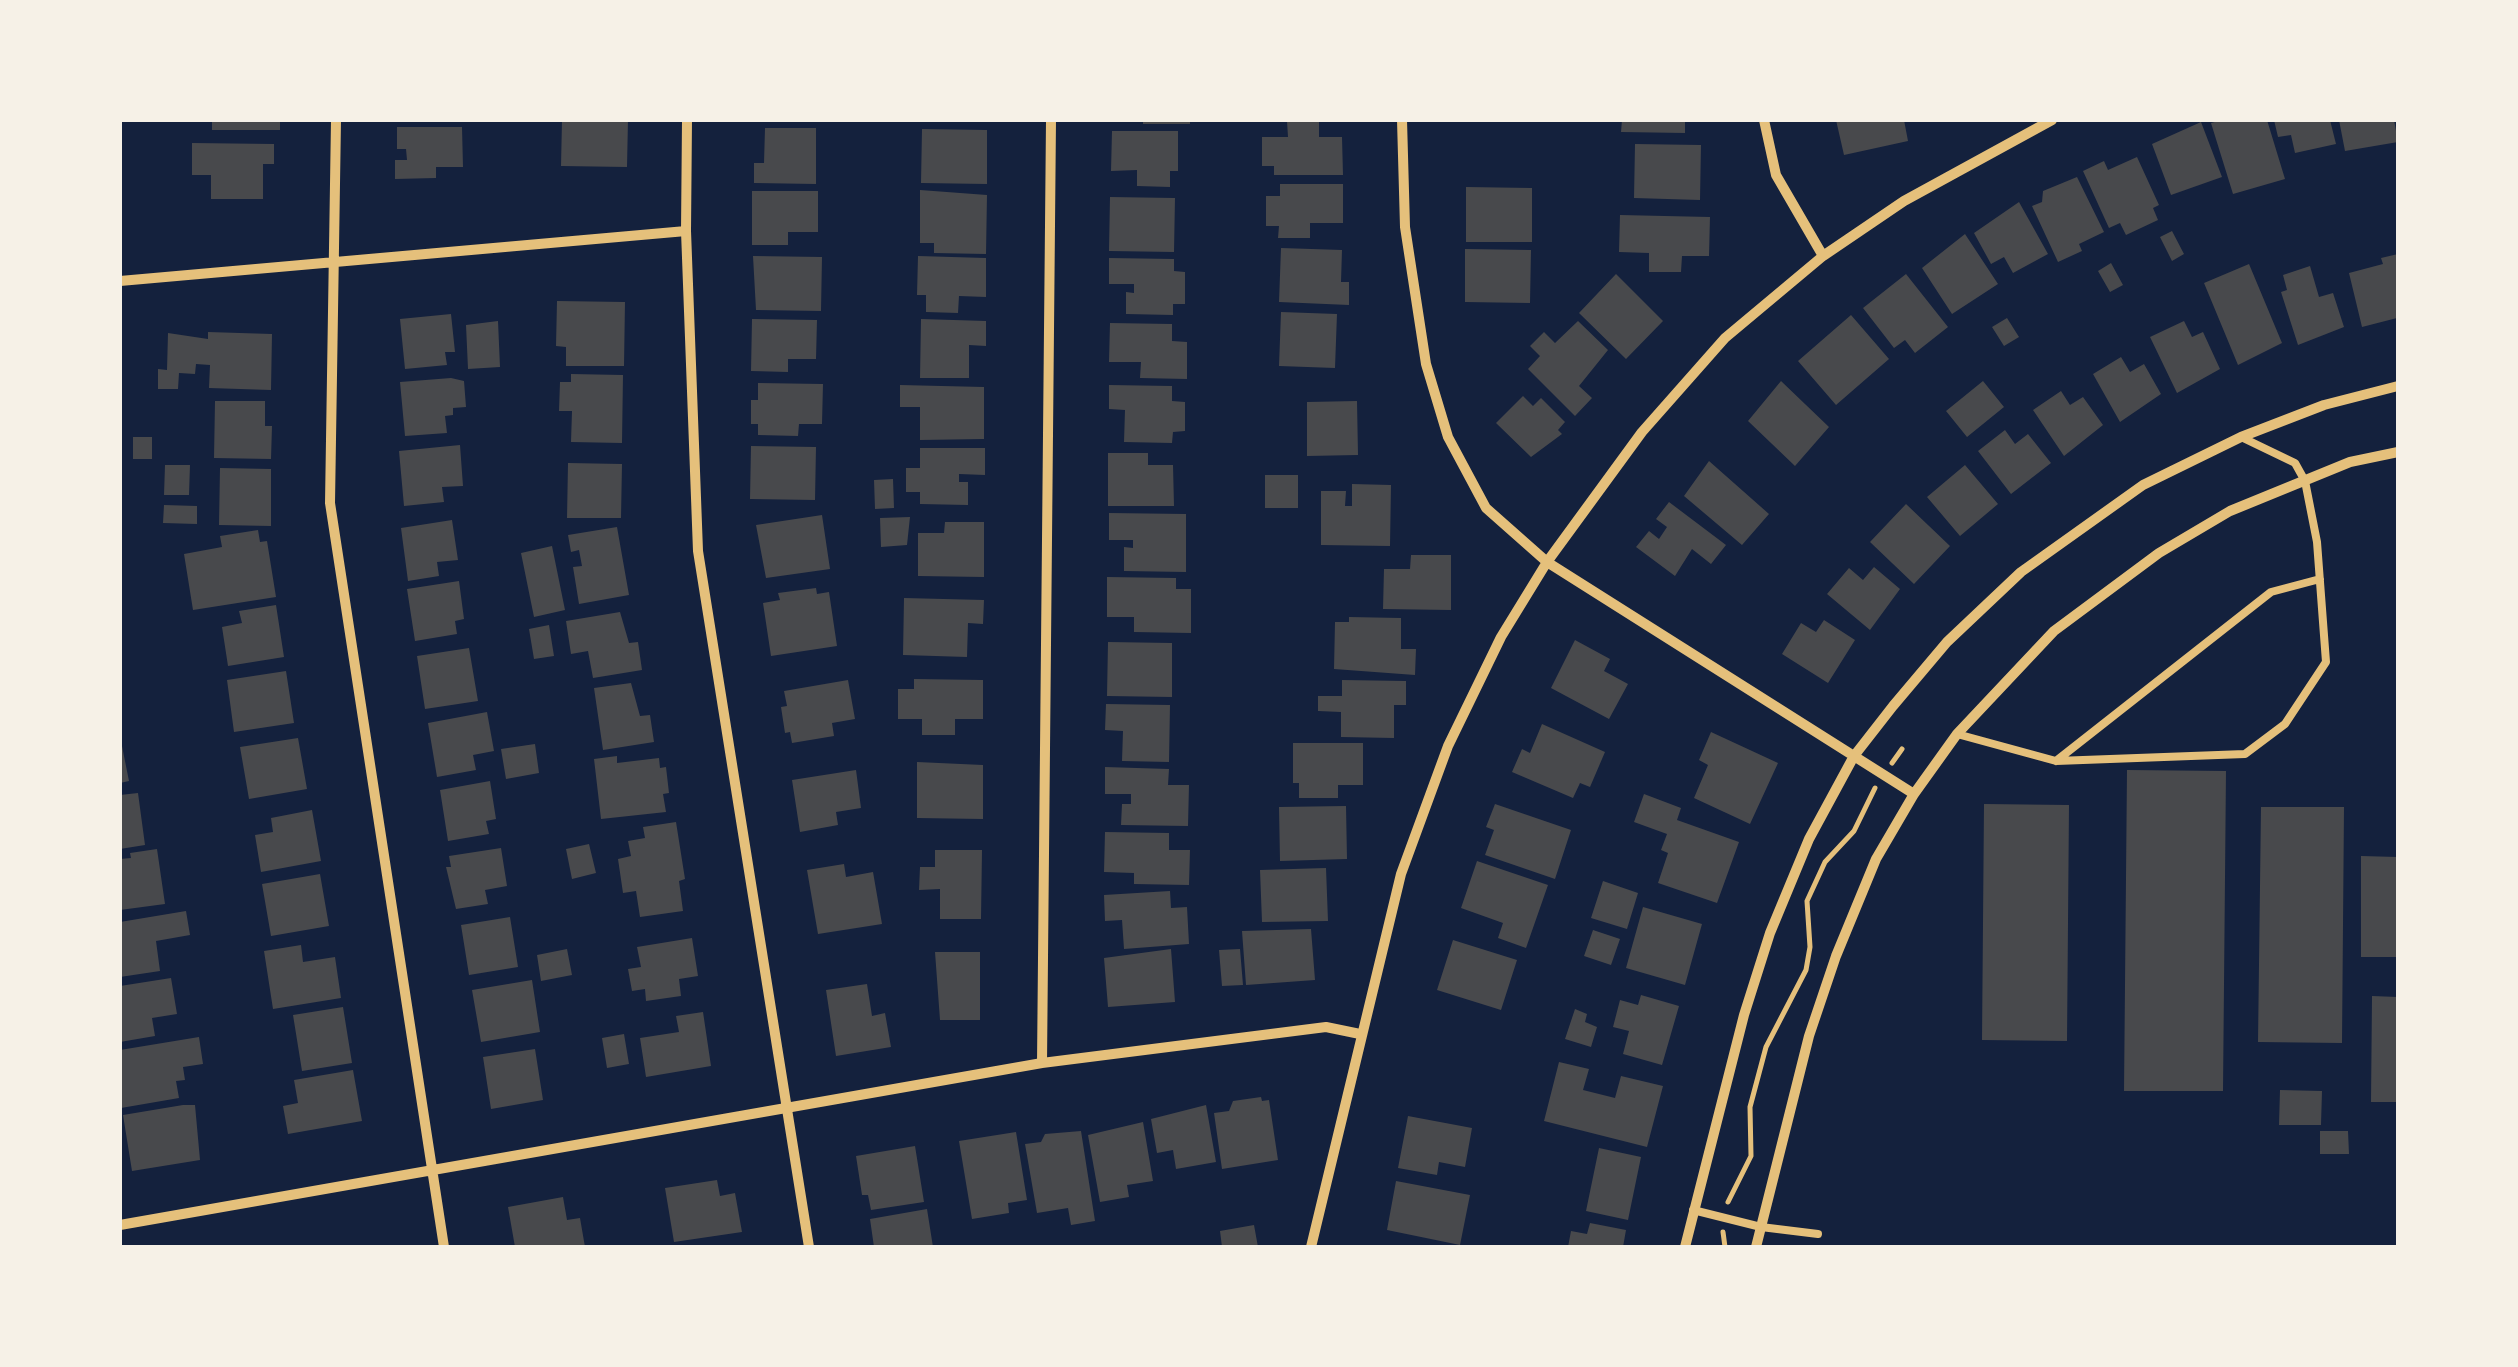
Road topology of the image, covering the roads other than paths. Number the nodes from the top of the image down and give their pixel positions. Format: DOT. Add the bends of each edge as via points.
graph roads {
  1 [pos="336,120"];
  2 [pos="687,120"];
  3 [pos="1051,120"];
  4 [pos="1402,120"];
  5 [pos="1764,120"];
  6 [pos="2052,120"];
  7 [pos="686,230"];
  8 [pos="1824,256"];
  9 [pos="333,264"];
  10 [pos="120,282"];
  11 [pos="2398,386"];
  12 [pos="2241,436"];
  13 [pos="2398,452"];
  14 [pos="2305,482"];
  15 [pos="1547,562"];
  16 [pos="2320,580"];
  17 [pos="1957,734"];
  18 [pos="1854,756"];
  19 [pos="2056,761"];
  20 [pos="1914,794"];
  21 [pos="1360,1034"];
  22 [pos="1042,1064"];
  23 [pos="786,1110"];
  24 [pos="432,1171"];
  25 [pos="1693,1210"];
  26 [pos="120,1225"];
  27 [pos="1761,1227"];
  28 [pos="1818,1234"];
  29 [pos="444,1247"];
  30 [pos="809,1247"];
  31 [pos="1311,1247"];
  32 [pos="1686,1247"];
  33 [pos="1756,1247"];
  1 -- 9 [label="street"];
  2 -- 7 [label="street"];
  3 -- 22 [label="street"];
  4 -- 15 [label="street" via="1404,227 1426,364 1448,436 1486,508"];
  5 -- 8 [label="street" via="1776,175"];
  6 -- 8 [label="street" via="1904,201"];
  7 -- 9 [label="street"];
  7 -- 23 [label="street" via="698,551"];
  8 -- 15 [label="street" via="1725,338 1642,432"];
  9 -- 10 [label="street"];
  9 -- 24 [label="street" via="330,502"];
  11 -- 12 [label="street"];
  12 -- 14 [label="lane" via="2295,464"];
  12 -- 18 [label="street" via="2143,484 2021,572 1947,642"];
  13 -- 14 [label="street" via="2350,462"];
  14 -- 16 [label="lane"];
  14 -- 17 [label="street" via="2230,511 2111,586 2054,631"];
  15 -- 18 [label="street"];
  15 -- 21 [label="street" via="1448,746 1402,874"];
  16 -- 19 [label="lane" via="2271,592"];
  16 -- 19 [label="lane" via="2326,662 2285,724 2245,754"];
  17 -- 19 [label="lane"];
  17 -- 20 [label="street"];
  18 -- 20 [label="street"];
  18 -- 25 [label="street" via="1809,839 1770,933"];
  20 -- 27 [label="street" via="1876,859 1836,956"];
  21 -- 22 [label="street" via="1326,1027"];
  21 -- 31 [label="street"];
  22 -- 23 [label="street"];
  23 -- 24 [label="street"];
  23 -- 30 [label="street"];
  24 -- 26 [label="street"];
  24 -- 29 [label="street"];
  25 -- 27 [label="lane"];
  25 -- 32 [label="street"];
  27 -- 28 [label="lane"];
  27 -- 33 [label="street"];
}
